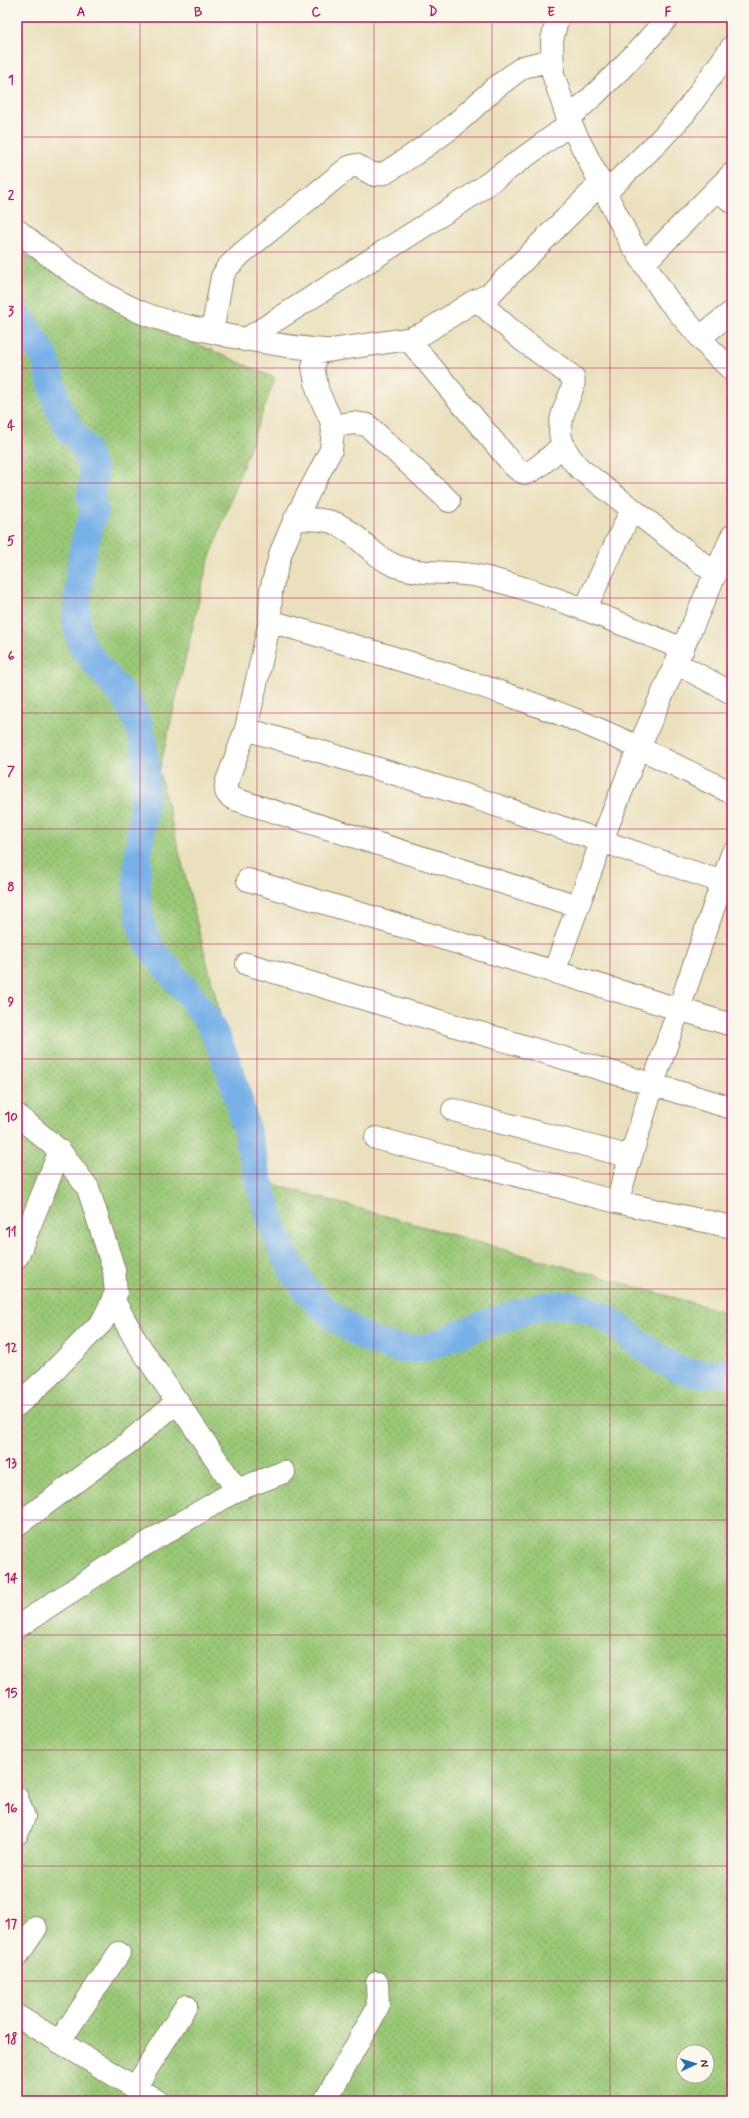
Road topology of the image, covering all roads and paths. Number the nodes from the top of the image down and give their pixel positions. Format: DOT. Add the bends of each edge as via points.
graph roads {
  1 [pos="558,17"];
  2 [pos="668,17"];
  3 [pos="732,46"];
  4 [pos="552,60"];
  5 [pos="569,122"];
  6 [pos="603,188"];
  7 [pos="728,189"];
  8 [pos="17,230"];
  9 [pos="644,263"];
  10 [pos="477,300"];
  11 [pos="732,312"];
  12 [pos="212,332"];
  13 [pos="700,337"];
  14 [pos="408,339"];
  15 [pos="245,340"];
  16 [pos="323,350"];
  17 [pos="732,370"];
  18 [pos="332,426"];
  19 [pos="563,445"];
  20 [pos="449,501"];
  21 [pos="632,509"];
  22 [pos="295,519"];
  23 [pos="732,536"];
  24 [pos="716,574"];
  25 [pos="585,609"];
  26 [pos="270,621"];
  27 [pos="680,656"];
  28 [pos="732,693"];
  29 [pos="246,729"];
  30 [pos="639,747"];
  31 [pos="732,794"];
  32 [pos="602,840"];
  33 [pos="732,854"];
  34 [pos="248,880"];
  35 [pos="724,894"];
  36 [pos="578,906"];
  37 [pos="247,964"];
  38 [pos="554,972"];
  39 [pos="678,1009"];
  40 [pos="732,1026"];
  41 [pos="652,1084"];
  42 [pos="732,1108"];
  43 [pos="453,1110"];
  44 [pos="17,1115"];
  45 [pos="376,1138"];
  46 [pos="60,1151"];
  47 [pos="631,1157"];
  48 [pos="617,1202"];
  49 [pos="732,1227"];
  50 [pos="17,1257"];
  51 [pos="113,1299"];
  52 [pos="178,1401"];
  53 [pos="17,1405"];
  54 [pos="284,1472"];
  55 [pos="236,1490"];
  56 [pos="17,1524"];
  57 [pos="17,1627"];
  58 [pos="17,1798"];
  59 [pos="17,1834"];
  60 [pos="36,1928"];
  61 [pos="119,1954"];
  62 [pos="17,1956"];
  63 [pos="376,1983"];
  64 [pos="186,2006"];
  65 [pos="17,2016"];
  66 [pos="59,2042"];
  67 [pos="135,2088"];
  68 [pos="157,2101"];
  69 [pos="325,2101"];
  1 -- 4 [label="street" via="552,40"];
  2 -- 5 [label="street" via="630,61"];
  3 -- 6 [label="street" via="684,114 658,143"];
  4 -- 5 [label="street" via="553,74"];
  4 -- 12 [label="street" via="528,65 510,75 450,128 385,173 374,175 356,165 349,167 248,248 227,268 222,277"];
  5 -- 6 [label="street"];
  5 -- 15 [label="street" via="465,201"];
  6 -- 9 [label="street"];
  6 -- 10 [label="street" via="490,294"];
  7 -- 9 [label="street"];
  8 -- 12 [label="street" via="45,254 142,313"];
  9 -- 13 [label="street" via="668,300"];
  10 -- 14 [label="street" via="430,330"];
  10 -- 19 [label="street" via="521,339 573,377 574,385 559,425"];
  11 -- 13 [label="street"];
  12 -- 15 [label="street"];
  13 -- 17 [label="street"];
  14 -- 16 [label="street"];
  14 -- 19 [label="street" via="520,470 532,472"];
  15 -- 16 [label="street"];
  16 -- 18 [label="street" via="318,352 313,367 318,392"];
  18 -- 20 [label="street" via="353,423 367,425"];
  18 -- 22 [label="street" via="331,450"];
  19 -- 21 [label="street" via="579,468"];
  21 -- 24 [label="street"];
  21 -- 25 [label="street"];
  22 -- 25 [label="street" via="328,521 336,524 350,532 382,560 396,566 409,570 482,577"];
  22 -- 26 [label="street" via="275,574"];
  23 -- 24 [label="street"];
  24 -- 27 [label="street"];
  25 -- 27 [label="street"];
  26 -- 29 [label="street"];
  26 -- 30 [label="street" via="454,676 580,722"];
  27 -- 28 [label="street"];
  27 -- 30 [label="street"];
  29 -- 32 [label="street" via="475,798"];
  29 -- 36 [label="street" via="226,784 227,795 234,799"];
  30 -- 31 [label="street"];
  30 -- 32 [label="street"];
  32 -- 35 [label="street"];
  32 -- 36 [label="street"];
  33 -- 35 [label="street"];
  34 -- 38 [label="street"];
  35 -- 39 [label="street"];
  36 -- 38 [label="street"];
  37 -- 41 [label="street"];
  38 -- 39 [label="street"];
  39 -- 40 [label="street"];
  39 -- 41 [label="street"];
  41 -- 42 [label="street"];
  41 -- 47 [label="street"];
  43 -- 47 [label="street"];
  44 -- 46 [label="street"];
  45 -- 48 [label="street"];
  46 -- 50 [label="street"];
  46 -- 51 [label="street" via="88,1188 114,1270 116,1294"];
  47 -- 48 [label="street"];
  48 -- 49 [label="street"];
  51 -- 52 [label="street" via="136,1341"];
  51 -- 53 [label="street" via="102,1322"];
  52 -- 55 [label="street"];
  52 -- 56 [label="street" via="128,1443"];
  54 -- 55 [label="street"];
  55 -- 57 [label="street" via="122,1558"];
  58 -- 59 [label="street" via="24,1817"];
  60 -- 62 [label="street"];
  61 -- 66 [label="street"];
  63 -- 69 [label="street" via="378,2007"];
  64 -- 67 [label="street"];
  65 -- 66 [label="street"];
  66 -- 67 [label="street"];
  67 -- 68 [label="street"];
}
